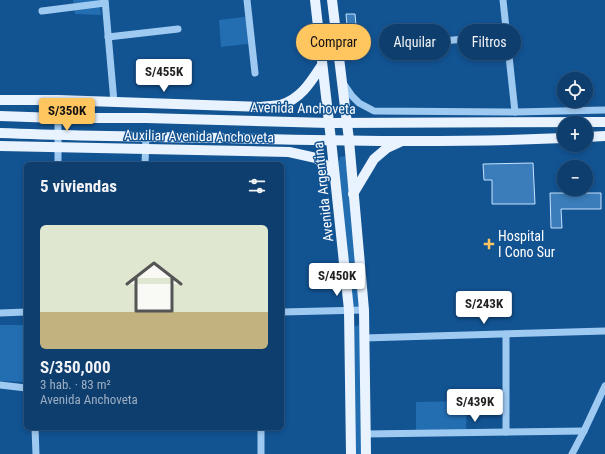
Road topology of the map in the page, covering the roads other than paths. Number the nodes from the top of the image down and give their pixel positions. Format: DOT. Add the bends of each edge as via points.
graph roads {
  1 [pos="247,0"];
  2 [pos="315,0"];
  3 [pos="332,0"];
  4 [pos="503,0"];
  5 [pos="105,2"];
  6 [pos="42,11"];
  7 [pos="506,24"];
  8 [pos="178,29"];
  9 [pos="108,37"];
  10 [pos="510,60"];
  11 [pos="322,65"];
  12 [pos="255,73"];
  13 [pos="341,81"];
  14 [pos="0,100"];
  15 [pos="58,100"];
  16 [pos="114,102"];
  17 [pos="605,110"];
  18 [pos="515,112"];
  19 [pos="0,116"];
  20 [pos="57,118"];
  21 [pos="605,122"];
  22 [pos="329,123"];
  23 [pos="346,123"];
  24 [pos="0,133"];
  25 [pos="58,136"];
  26 [pos="605,136"];
  27 [pos="146,137"];
  28 [pos="593,137"];
  29 [pos="557,138"];
  30 [pos="331,140"];
  31 [pos="348,140"];
  32 [pos="405,140"];
  33 [pos="0,146"];
  34 [pos="58,147"];
  35 [pos="145,149"];
  36 [pos="58,162"];
  37 [pos="145,162"];
  38 [pos="335,183"];
  39 [pos="353,194"];
  40 [pos="349,310"];
  41 [pos="364,310"];
  42 [pos="24,312"];
  43 [pos="284,312"];
  44 [pos="0,313"];
  45 [pos="605,331"];
  46 [pos="506,334"];
  47 [pos="364,338"];
  48 [pos="0,385"];
  49 [pos="605,386"];
  50 [pos="24,388"];
  51 [pos="35,430"];
  52 [pos="261,430"];
  53 [pos="584,431"];
  54 [pos="506,432"];
  55 [pos="365,434"];
  56 [pos="36,454"];
  57 [pos="260,454"];
  58 [pos="350,454"];
  59 [pos="366,454"];
  60 [pos="572,454"];
  1 -- 12 [label="street"];
  2 -- 11 [label="main road, Avenida Argentina"];
  3 -- 13 [label="main road, Avenida Argentina"];
  4 -- 7 [label="street"];
  5 -- 6 [label="street"];
  5 -- 9 [label="street"];
  8 -- 9 [label="street"];
  9 -- 16 [label="street"];
  10 -- 18 [label="street"];
  11 -- 16 [label="main road" via="304,91 292,100 280,104 261,107"];
  11 -- 22 [label="main road, Avenida Argentina"];
  13 -- 18 [label="street" via="359,103 374,111"];
  13 -- 23 [label="main road, Avenida Argentina"];
  14 -- 15 [label="main road"];
  15 -- 16 [label="main road"];
  15 -- 20 [label="street"];
  17 -- 18 [label="street"];
  19 -- 20 [label="main road, Avenida Anchoveta"];
  20 -- 22 [label="main road, Avenida Anchoveta"];
  20 -- 25 [label="street"];
  21 -- 23 [label="main road, Avenida Anchoveta"];
  22 -- 23 [label="main road, Avenida Anchoveta"];
  22 -- 30 [label="main road, Avenida Argentina"];
  23 -- 31 [label="main road, Avenida Argentina"];
  24 -- 25 [label="main road"];
  25 -- 27 [label="main road"];
  25 -- 34 [label="street"];
  26 -- 28 [label="main road"];
  27 -- 30 [label="main road"];
  27 -- 35 [label="street"];
  29 -- 32 [label="main road"];
  30 -- 31 [label="main road"];
  30 -- 38 [label="main road, Avenida Argentina"];
  31 -- 32 [label="main road"];
  31 -- 39 [label="main road, Avenida Argentina"];
  32 -- 39 [label="main road" via="387,148 374,159"];
  33 -- 34 [label="main road, Auxiliar Avenida Anchoveta"];
  34 -- 35 [label="main road, Auxiliar Avenida Anchoveta"];
  34 -- 36 [label="street"];
  35 -- 37 [label="street"];
  35 -- 38 [label="main road, Auxiliar Avenida Anchoveta" via="289,152 316,158 328,167"];
  38 -- 40 [label="main road, Avenida Argentina"];
  39 -- 41 [label="main road, Avenida Argentina"];
  40 -- 41 [label="street"];
  40 -- 43 [label="street"];
  40 -- 58 [label="main road, Avenida Argentina"];
  41 -- 47 [label="main road, Avenida Argentina"];
  42 -- 44 [label="street"];
  45 -- 46 [label="street"];
  46 -- 47 [label="street"];
  46 -- 54 [label="street"];
  47 -- 55 [label="main road, Avenida Argentina"];
  48 -- 50 [label="street"];
  49 -- 53 [label="street"];
  51 -- 56 [label="street"];
  52 -- 57 [label="street"];
  53 -- 54 [label="street"];
  53 -- 60 [label="street"];
  54 -- 55 [label="street"];
  55 -- 59 [label="main road, Avenida Argentina"];
}
